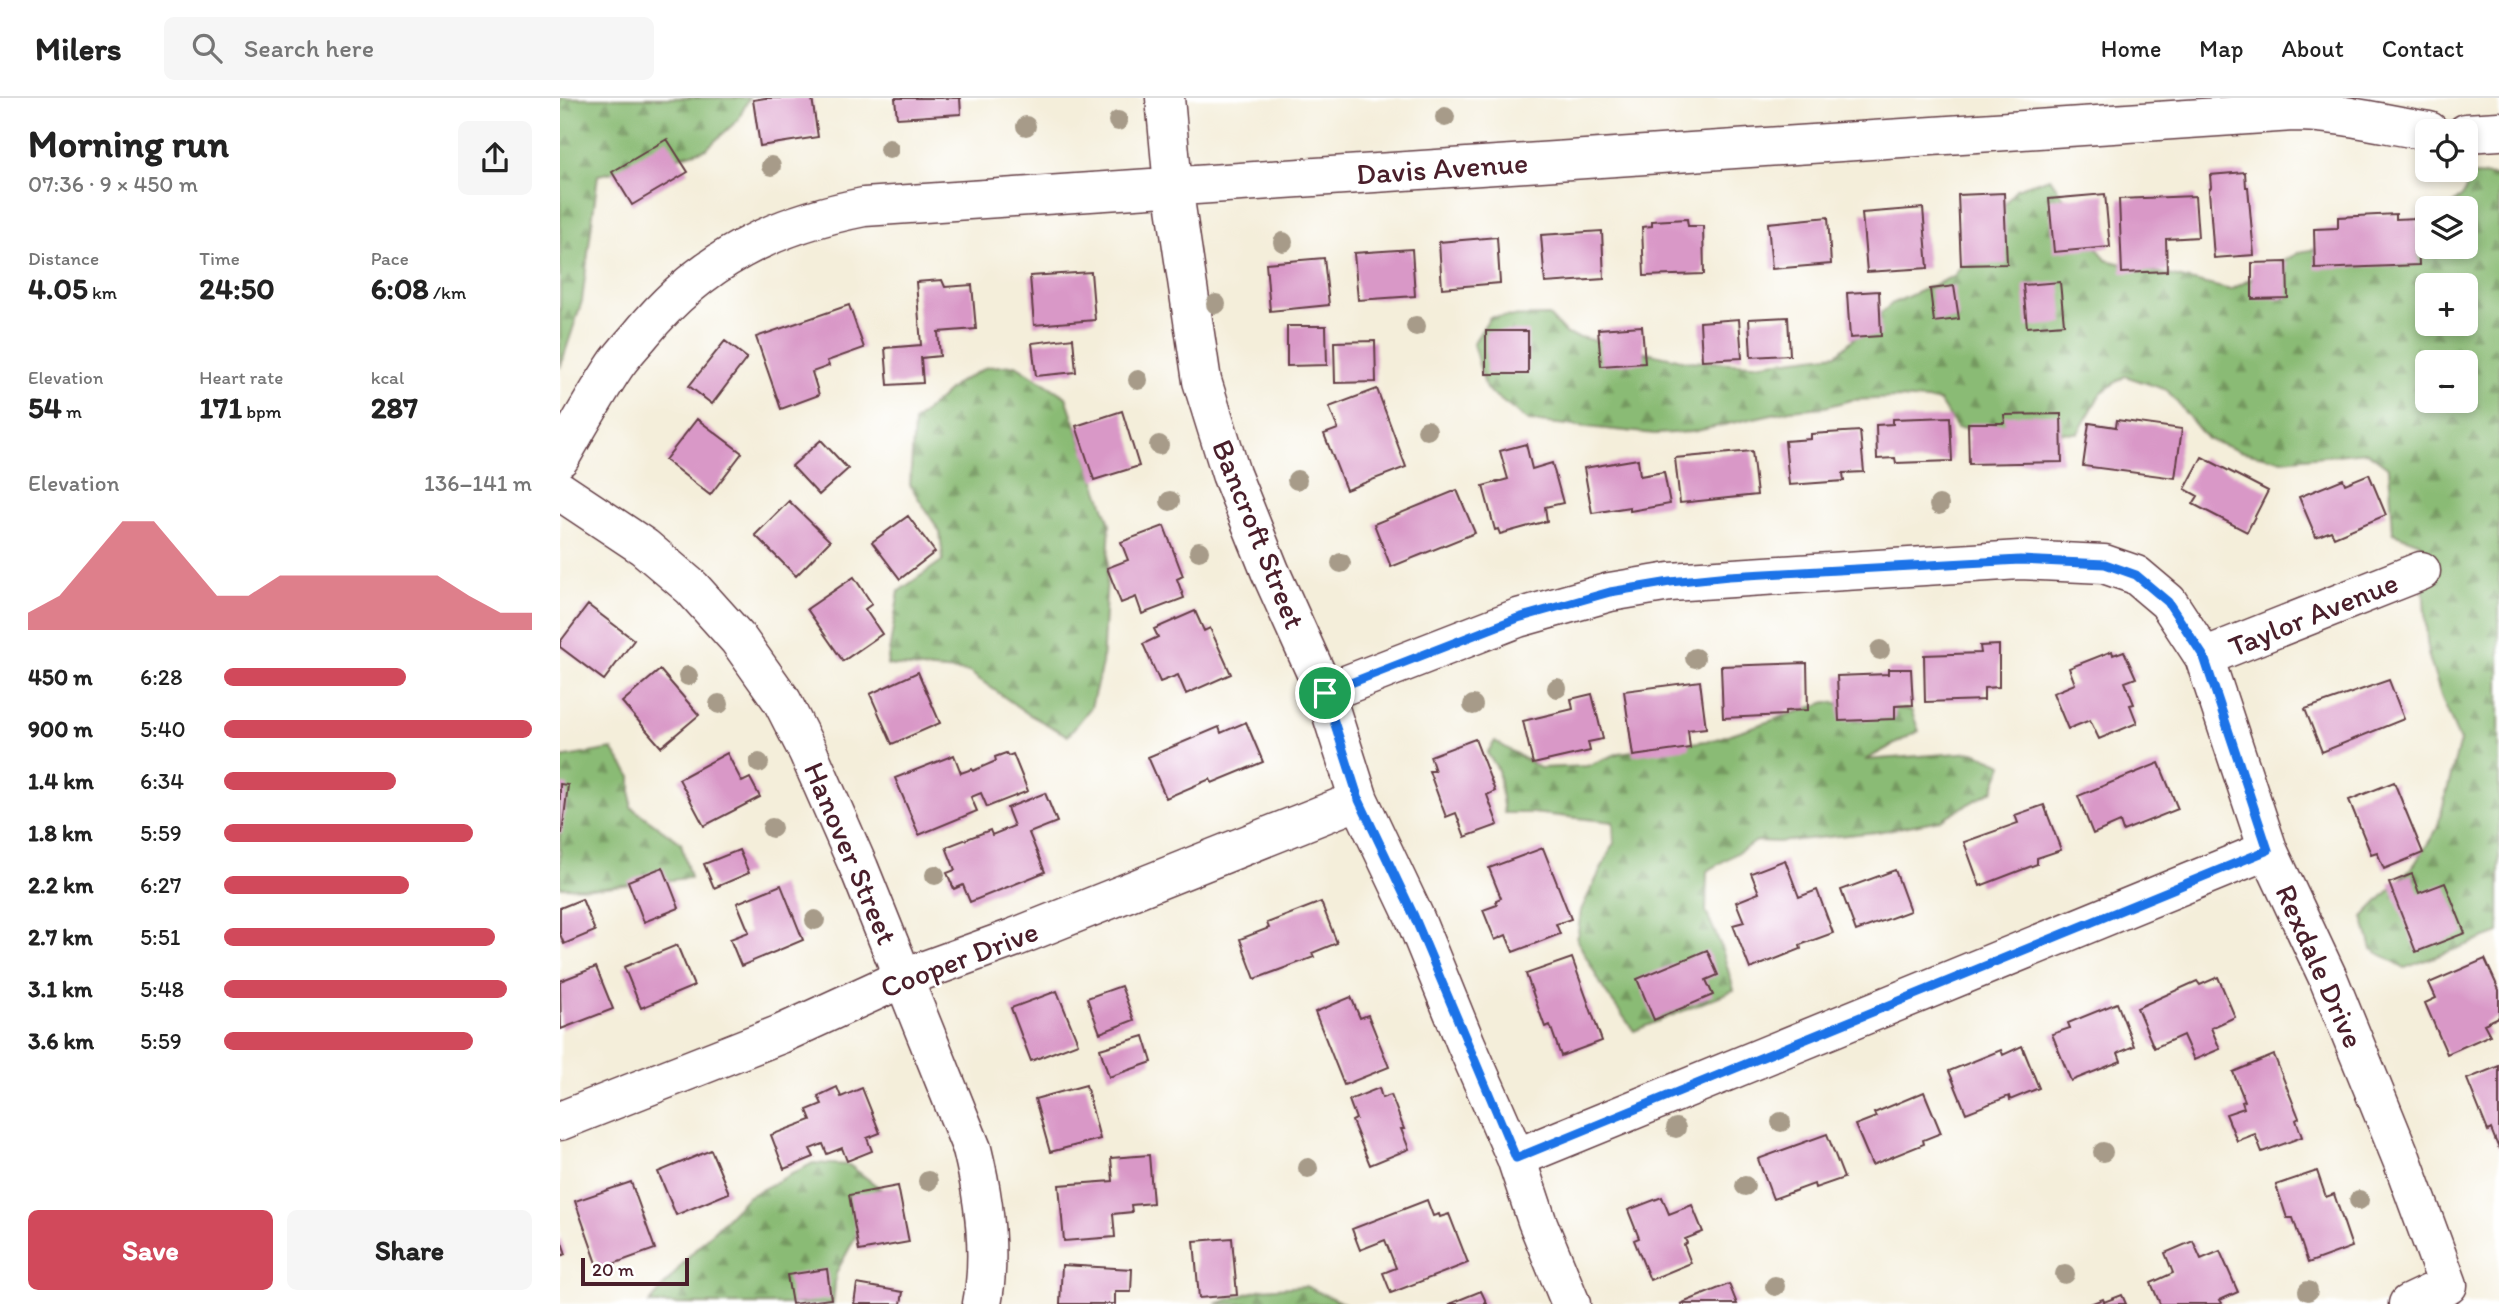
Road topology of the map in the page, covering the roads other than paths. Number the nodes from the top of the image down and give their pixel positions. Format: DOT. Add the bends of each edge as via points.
graph roads {
  1 [pos="1165,98"];
  2 [pos="2415,128"];
  3 [pos="2499,131"];
  4 [pos="2478,132"];
  5 [pos="1172,186"];
  6 [pos="560,458"];
  7 [pos="560,491"];
  8 [pos="2421,571"];
  9 [pos="2204,657"];
  10 [pos="1325,693"];
  11 [pos="1359,800"];
  12 [pos="2268,850"];
  13 [pos="902,978"];
  14 [pos="560,1121"];
  15 [pos="1516,1158"];
  16 [pos="982,1304"];
  17 [pos="1572,1304"];
  18 [pos="2408,1304"];
  1 -- 5 [label="street, Bancroft Street"];
  2 -- 5 [label="street, Davis Avenue" via="2349,115 2292,112"];
  3 -- 4 [label="street"];
  5 -- 6 [label="street, Davis Avenue" via="864,207 772,233 706,271 656,315 616,364"];
  5 -- 10 [label="street, Bancroft Street" via="1202,381 1231,474"];
  7 -- 13 [label="street, Hanover Street" via="644,547 692,588 746,650 782,701 859,868"];
  8 -- 9 [label="street, Taylor Avenue"];
  9 -- 10 [label="street, Rexdale Drive" via="2168,602 2136,575 2105,564 2020,560 1729,576 1610,592 1508,621"];
  9 -- 12 [label="street, Rexdale Drive"];
  10 -- 11 [label="street, Bancroft Street"];
  11 -- 13 [label="street, Cooper Drive"];
  11 -- 15 [label="street, Bancroft Street" via="1414,916"];
  12 -- 15 [label="street"];
  12 -- 18 [label="street, Rexdale Drive" via="2328,978 2448,1286"];
  13 -- 14 [label="street, Cooper Drive" via="781,1034"];
  13 -- 16 [label="street, Hanover Street" via="972,1149 986,1241"];
  15 -- 17 [label="street, Bancroft Street"];
}
